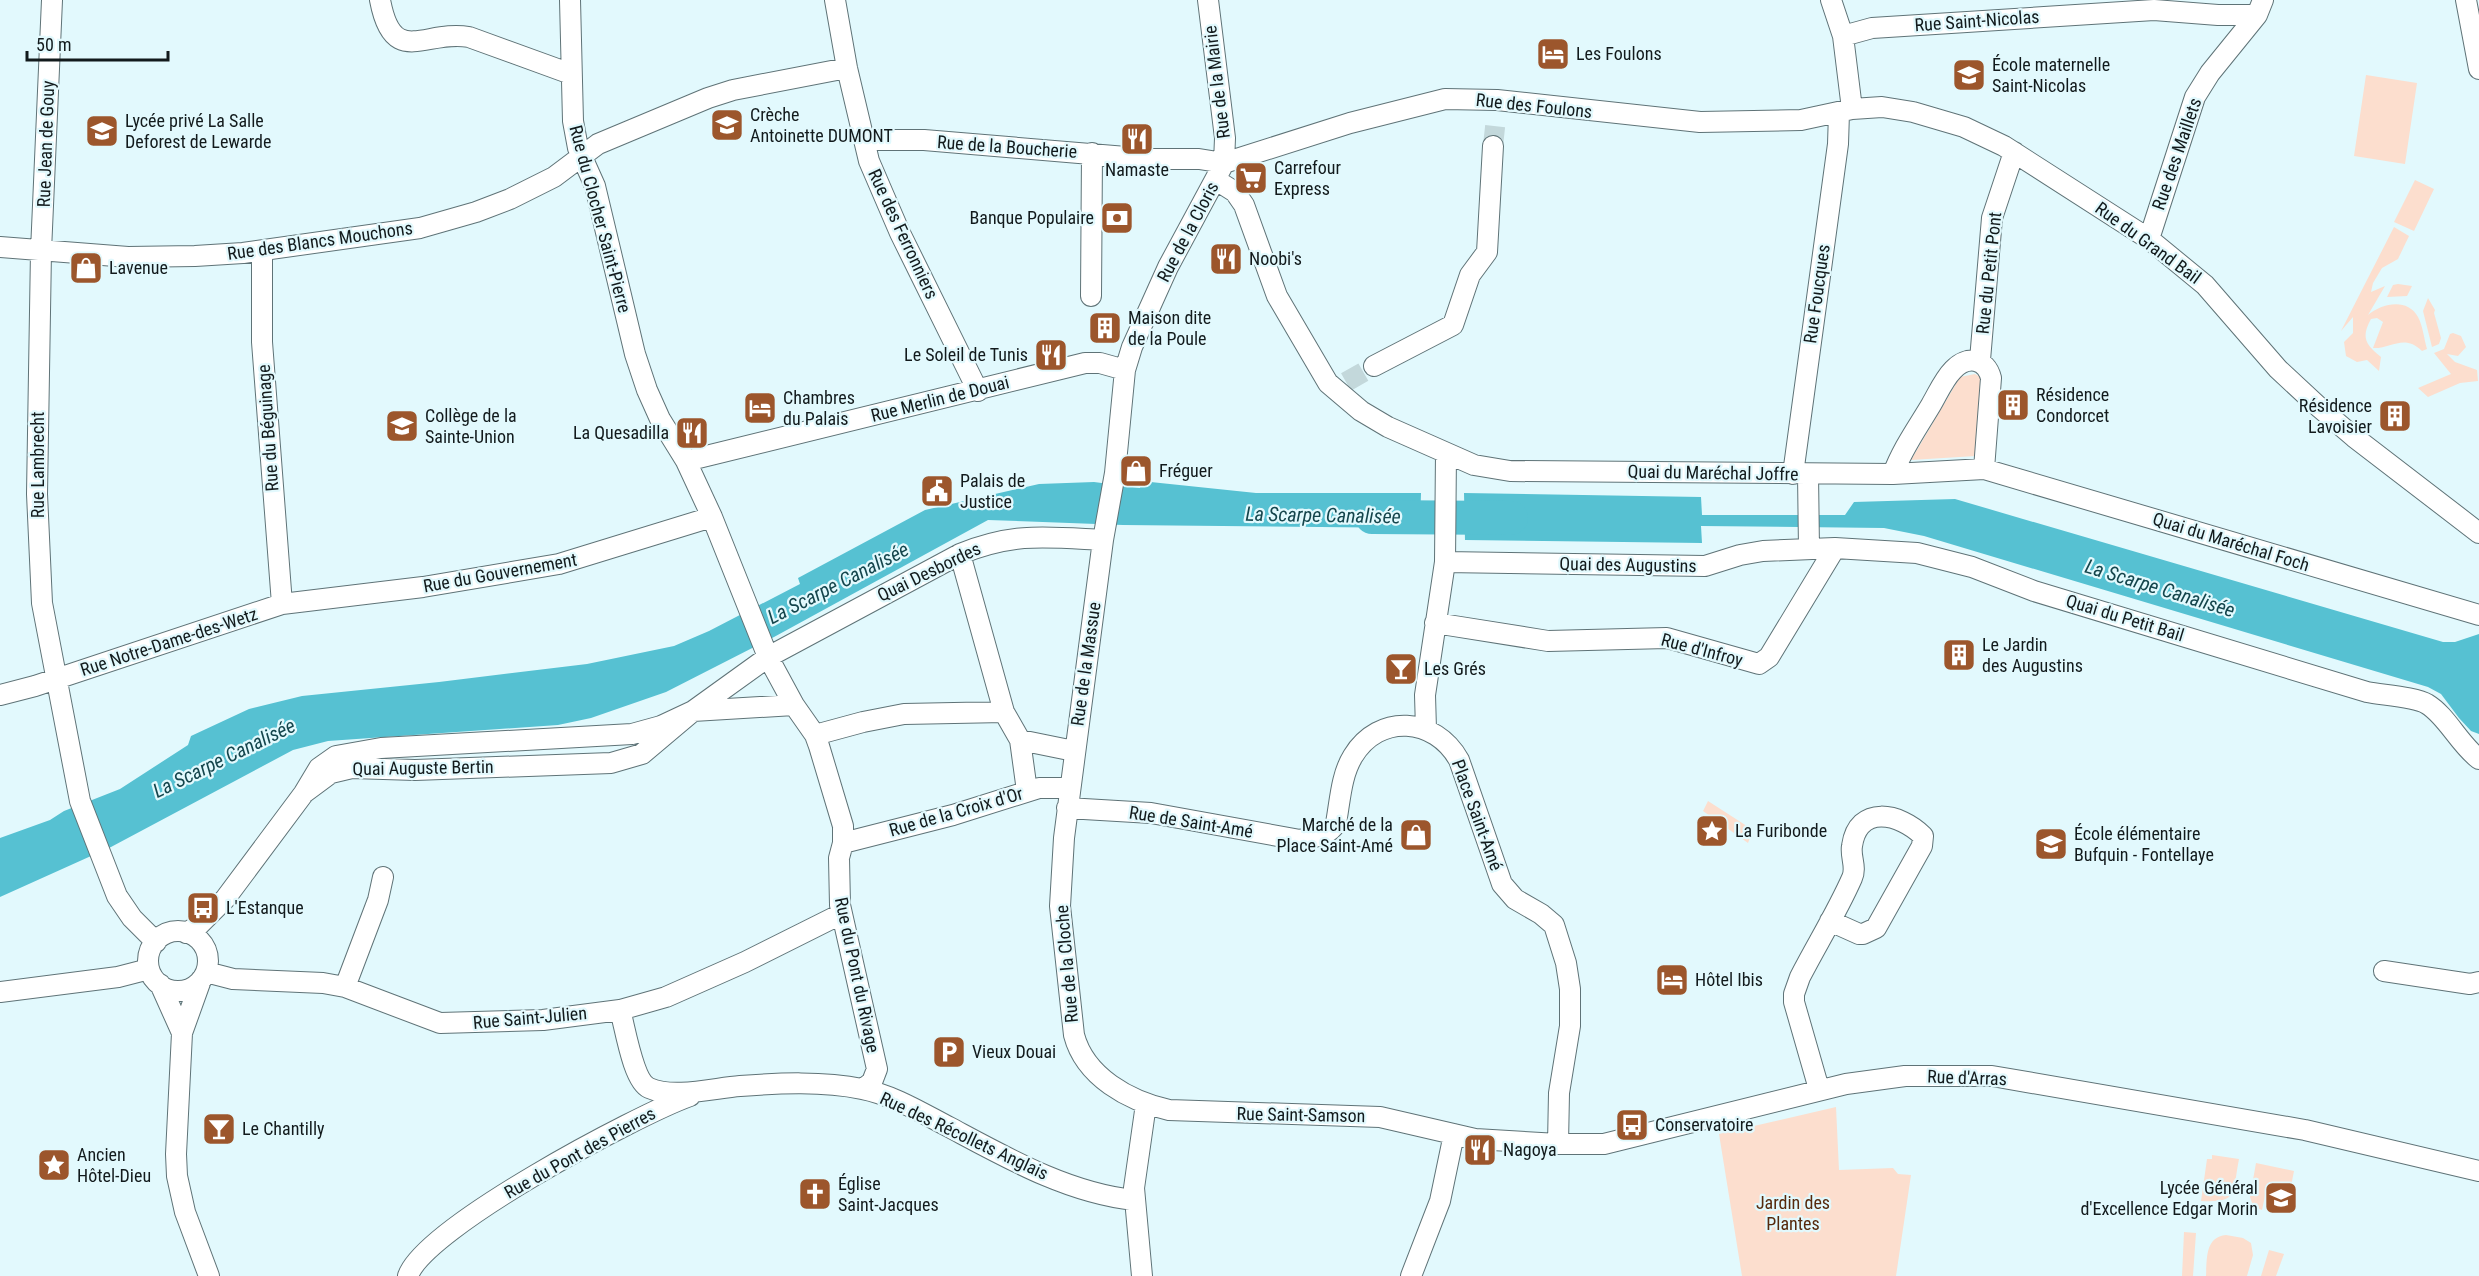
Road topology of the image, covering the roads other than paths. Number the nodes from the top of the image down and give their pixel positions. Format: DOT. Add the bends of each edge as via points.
graph roads {
  1 [pos="52,0"];
  2 [pos="380,0"];
  3 [pos="570,0"];
  4 [pos="835,0"];
  5 [pos="1208,0"];
  6 [pos="1831,0"];
  7 [pos="2466,0"];
  8 [pos="2260,8"];
  9 [pos="1843,36"];
  10 [pos="847,68"];
  11 [pos="2479,69"];
  12 [pos="571,74"];
  13 [pos="1845,111"];
  14 [pos="864,140"];
  15 [pos="1493,146"];
  16 [pos="2014,152"];
  17 [pos="1092,153"];
  18 [pos="581,155"];
  19 [pos="1220,172"];
  20 [pos="2149,239"];
  21 [pos="0,247"];
  22 [pos="41,251"];
  23 [pos="262,251"];
  24 [pos="1091,296"];
  25 [pos="1980,360"];
  26 [pos="1374,366"];
  27 [pos="1125,370"];
  28 [pos="978,391"];
  29 [pos="1446,453"];
  30 [pos="686,461"];
  31 [pos="1984,469"];
  32 [pos="1115,473"];
  33 [pos="1801,474"];
  34 [pos="1893,474"];
  35 [pos="712,517"];
  36 [pos="1104,532"];
  37 [pos="2479,533"];
  38 [pos="1808,541"];
  39 [pos="1445,548"];
  40 [pos="1835,548"];
  41 [pos="960,554"];
  42 [pos="282,604"];
  43 [pos="2479,615"];
  44 [pos="1435,623"];
  45 [pos="766,653"];
  46 [pos="56,678"];
  47 [pos="0,694"];
  48 [pos="794,705"];
  49 [pos="693,711"];
  50 [pos="1004,712"];
  51 [pos="1425,729"];
  52 [pos="815,735"];
  53 [pos="1020,740"];
  54 [pos="1074,751"];
  55 [pos="2479,759"];
  56 [pos="1070,788"];
  57 [pos="1027,791"];
  58 [pos="304,793"];
  59 [pos="1067,808"];
  60 [pos="843,843"];
  61 [pos="383,877"];
  62 [pos="225,899"];
  63 [pos="841,914"];
  64 [pos="1830,921"];
  65 [pos="186,933"];
  66 [pos="156,942"];
  67 [pos="205,969"];
  68 [pos="2384,971"];
  69 [pos="155,977"];
  70 [pos="2479,982"];
  71 [pos="345,987"];
  72 [pos="0,992"];
  73 [pos="620,1010"];
  74 [pos="182,1033"];
  75 [pos="863,1089"];
  76 [pos="1819,1089"];
  77 [pos="704,1091"];
  78 [pos="1146,1104"];
  79 [pos="1454,1134"];
  80 [pos="1557,1144"];
  81 [pos="2479,1171"];
  82 [pos="1134,1200"];
  83 [pos="407,1274"];
  84 [pos="209,1276"];
  85 [pos="1142,1276"];
  86 [pos="1411,1276"];
  1 -- 22 [label="street, Rue Jean de Gouy"];
  2 -- 12 [label="street" via="387,26 404,41 469,37"];
  3 -- 12 [label="street, Rue du Clocher Saint-Pierre"];
  4 -- 10 [label="street, Rue des Ferronniers"];
  5 -- 19 [label="street, Rue de la Mairie" via="1225,138"];
  6 -- 9 [label="street, Rue Foucques"];
  7 -- 11 [label="street"];
  8 -- 9 [label="street, Rue Saint-Nicolas" via="2135,11 1872,28"];
  8 -- 20 [label="street, Rue des Maillets" via="2195,97"];
  9 -- 13 [label="street, Rue Foucques"];
  10 -- 14 [label="street, Rue des Ferronniers"];
  10 -- 18 [label="street, Rue des Blancs Mouchons" via="720,94 598,144"];
  12 -- 18 [label="street, Rue du Clocher Saint-Pierre" via="573,121"];
  13 -- 16 [label="street, Rue du Grand Bail" via="1882,107 1913,112 1964,127"];
  13 -- 19 [label="street, Rue des Foulons" via="1801,120 1700,122 1496,109 1445,99 1350,123"];
  13 -- 33 [label="street, Rue Foucques"];
  14 -- 17 [label="street, Rue de la Boucherie" via="924,140"];
  14 -- 28 [label="street, Rue des Ferronniers" via="896,223"];
  15 -- 26 [label="street" via="1487,252 1470,275 1453,325"];
  16 -- 20 [label="street, Rue du Grand Bail"];
  16 -- 25 [label="street, Rue du Petit Pont" via="1991,225"];
  17 -- 19 [label="street, Rue de la Boucherie" via="1150,159 1193,158"];
  17 -- 24 [label="street"];
  18 -- 23 [label="street, Rue des Blancs Mouchons" via="554,177 510,199 457,218 402,231"];
  18 -- 30 [label="street, Rue du Clocher Saint-Pierre" via="595,186 640,372 653,405"];
  19 -- 27 [label="street, Rue de la Cloris" via="1168,267"];
  19 -- 29 [label="street, Quai du Maréchal Joffre" via="1244,205 1277,296 1320,373 1340,385 1378,422"];
  20 -- 37 [label="street, Rue du Grand Bail" via="2205,285 2278,369 2320,408"];
  21 -- 22 [label="street, Rue des Blancs Mouchons"];
  22 -- 23 [label="street, Rue des Blancs Mouchons" via="136,257"];
  22 -- 46 [label="street, Rue Lambrecht" via="38,528 42,603"];
  23 -- 42 [label="street, Rue du Béguinage" via="262,342"];
  25 -- 31 [label="street" via="1991,378"];
  25 -- 34 [label="street" via="1960,364 1948,376"];
  27 -- 28 [label="street, Rue Merlin de Douai" via="1085,363"];
  27 -- 32 [label="street, Rue de la Cloris"];
  28 -- 30 [label="street, Rue Merlin de Douai"];
  29 -- 33 [label="street, Quai du Maréchal Joffre" via="1499,470"];
  29 -- 39 [label="street"];
  30 -- 35 [label="street, Rue du Clocher Saint-Pierre"];
  31 -- 34 [label="street, Quai du Maréchal Joffre"];
  31 -- 43 [label="street, Quai du Maréchal Foch"];
  32 -- 36 [label="street, Rue de la Massue"];
  33 -- 34 [label="street, Quai du Maréchal Joffre"];
  33 -- 38 [label="street, Rue Foucques" via="1808,505"];
  35 -- 42 [label="street, Rue du Gouvernement" via="559,564 423,587"];
  35 -- 45 [label="street, Rue du Pont du Rivage"];
  36 -- 41 [label="street, Quai Desbordes" via="1017,537"];
  36 -- 54 [label="street, Rue de la Massue"];
  38 -- 39 [label="street, Quai des Augustins" via="1705,566"];
  38 -- 40 [label="street, Quai du Petit Bail"];
  39 -- 44 [label="street"];
  40 -- 44 [label="street, Rue d'Infroy" via="1767,659 1759,664 1667,638 1548,641"];
  40 -- 55 [label="street, Quai du Petit Bail" via="1917,553 1972,567 2034,591 2367,692 2419,701 2436,711"];
  41 -- 45 [label="street, Quai Desbordes"];
  41 -- 50 [label="street"];
  42 -- 46 [label="street, Rue Notre-Dame-des-Wetz"];
  44 -- 51 [label="street" via="1425,695"];
  45 -- 48 [label="street, Rue du Pont du Rivage"];
  45 -- 49 [label="street, Quai Auguste Bertin"];
  46 -- 47 [label="street, Rue Notre-Dame-des-Wetz"];
  46 -- 66 [label="street, Rue Lambrecht" via="80,801 100,856 124,908"];
  48 -- 49 [label="street, Quai Auguste Bertin"];
  48 -- 52 [label="street, Rue du Pont du Rivage"];
  49 -- 58 [label="street, Quai Auguste Bertin" via="662,726 632,734 346,753 319,768"];
  49 -- 58 [label="street, Quai Auguste Bertin" via="642,754 618,762 415,770 352,768 331,773"];
  50 -- 52 [label="street" via="904,714"];
  50 -- 53 [label="street"];
  51 -- 59 [label="street, Rue de Saint-Amé" via="1393,727 1366,740 1348,765 1333,828 1314,837 1300,840 1151,813"];
  51 -- 80 [label="street, Place Saint-Amé" via="1443,740 1459,760 1502,884 1515,899 1554,925 1566,963 1570,1026 1559,1093"];
  52 -- 60 [label="street, Rue du Pont du Rivage" via="843,826"];
  53 -- 54 [label="street"];
  53 -- 57 [label="street"];
  54 -- 56 [label="street, Rue de la Massue"];
  56 -- 57 [label="street, Rue de la Croix d'Or"];
  56 -- 59 [label="street, Rue de la Cloche"];
  57 -- 60 [label="street, Rue de la Croix d'Or"];
  58 -- 62 [label="street"];
  59 -- 78 [label="street, Rue de la Cloche" via="1060,906 1074,1035 1080,1053 1103,1078"];
  60 -- 63 [label="street, Rue du Pont du Rivage" via="839,858"];
  61 -- 71 [label="street"];
  62 -- 65 [label="street"];
  62 -- 67 [label="street" via="213,928"];
  63 -- 73 [label="street, Rue Saint-Julien" via="699,984"];
  63 -- 75 [label="street, Rue du Pont du Rivage" via="877,1069 872,1082"];
  64 -- 64 [label="street" via="1859,934 1876,928 1922,846 1923,836 1885,815 1863,824 1852,845 1853,876"];
  64 -- 76 [label="street" via="1794,994"];
  65 -- 66 [label="street" via="170,933"];
  65 -- 67 [label="street" via="201,943"];
  66 -- 69 [label="street" via="150,953"];
  67 -- 69 [label="street" via="190,988 181,991 172,990"];
  67 -- 71 [label="street, Rue Saint-Julien" via="233,979"];
  67 -- 74 [label="street"];
  68 -- 70 [label="street" via="2470,984"];
  69 -- 72 [label="street" via="118,977"];
  69 -- 74 [label="street"];
  71 -- 73 [label="street, Rue Saint-Julien" via="430,1021 452,1024 543,1020"];
  73 -- 77 [label="street, Rue du Pont des Pierres" via="636,1072 645,1086 659,1091"];
  74 -- 84 [label="street" via="177,1176 188,1221"];
  75 -- 77 [label="street, Rue des Récollets Anglais" via="796,1084"];
  75 -- 82 [label="street, Rue des Récollets Anglais" via="900,1102 1029,1169 1069,1184"];
  76 -- 80 [label="street, Rue d'Arras" via="1628,1139 1604,1144"];
  76 -- 81 [label="street, Rue d'Arras" via="1905,1077 1992,1076 2305,1130"];
  77 -- 83 [label="street, Rue du Pont des Pierres" via="610,1132 476,1213 445,1233"];
  78 -- 79 [label="street, Rue Saint-Samson" via="1194,1112 1380,1117"];
  78 -- 82 [label="street"];
  79 -- 80 [label="street, Rue d'Arras"];
  79 -- 86 [label="street" via="1440,1201"];
  82 -- 85 [label="street"];
}
